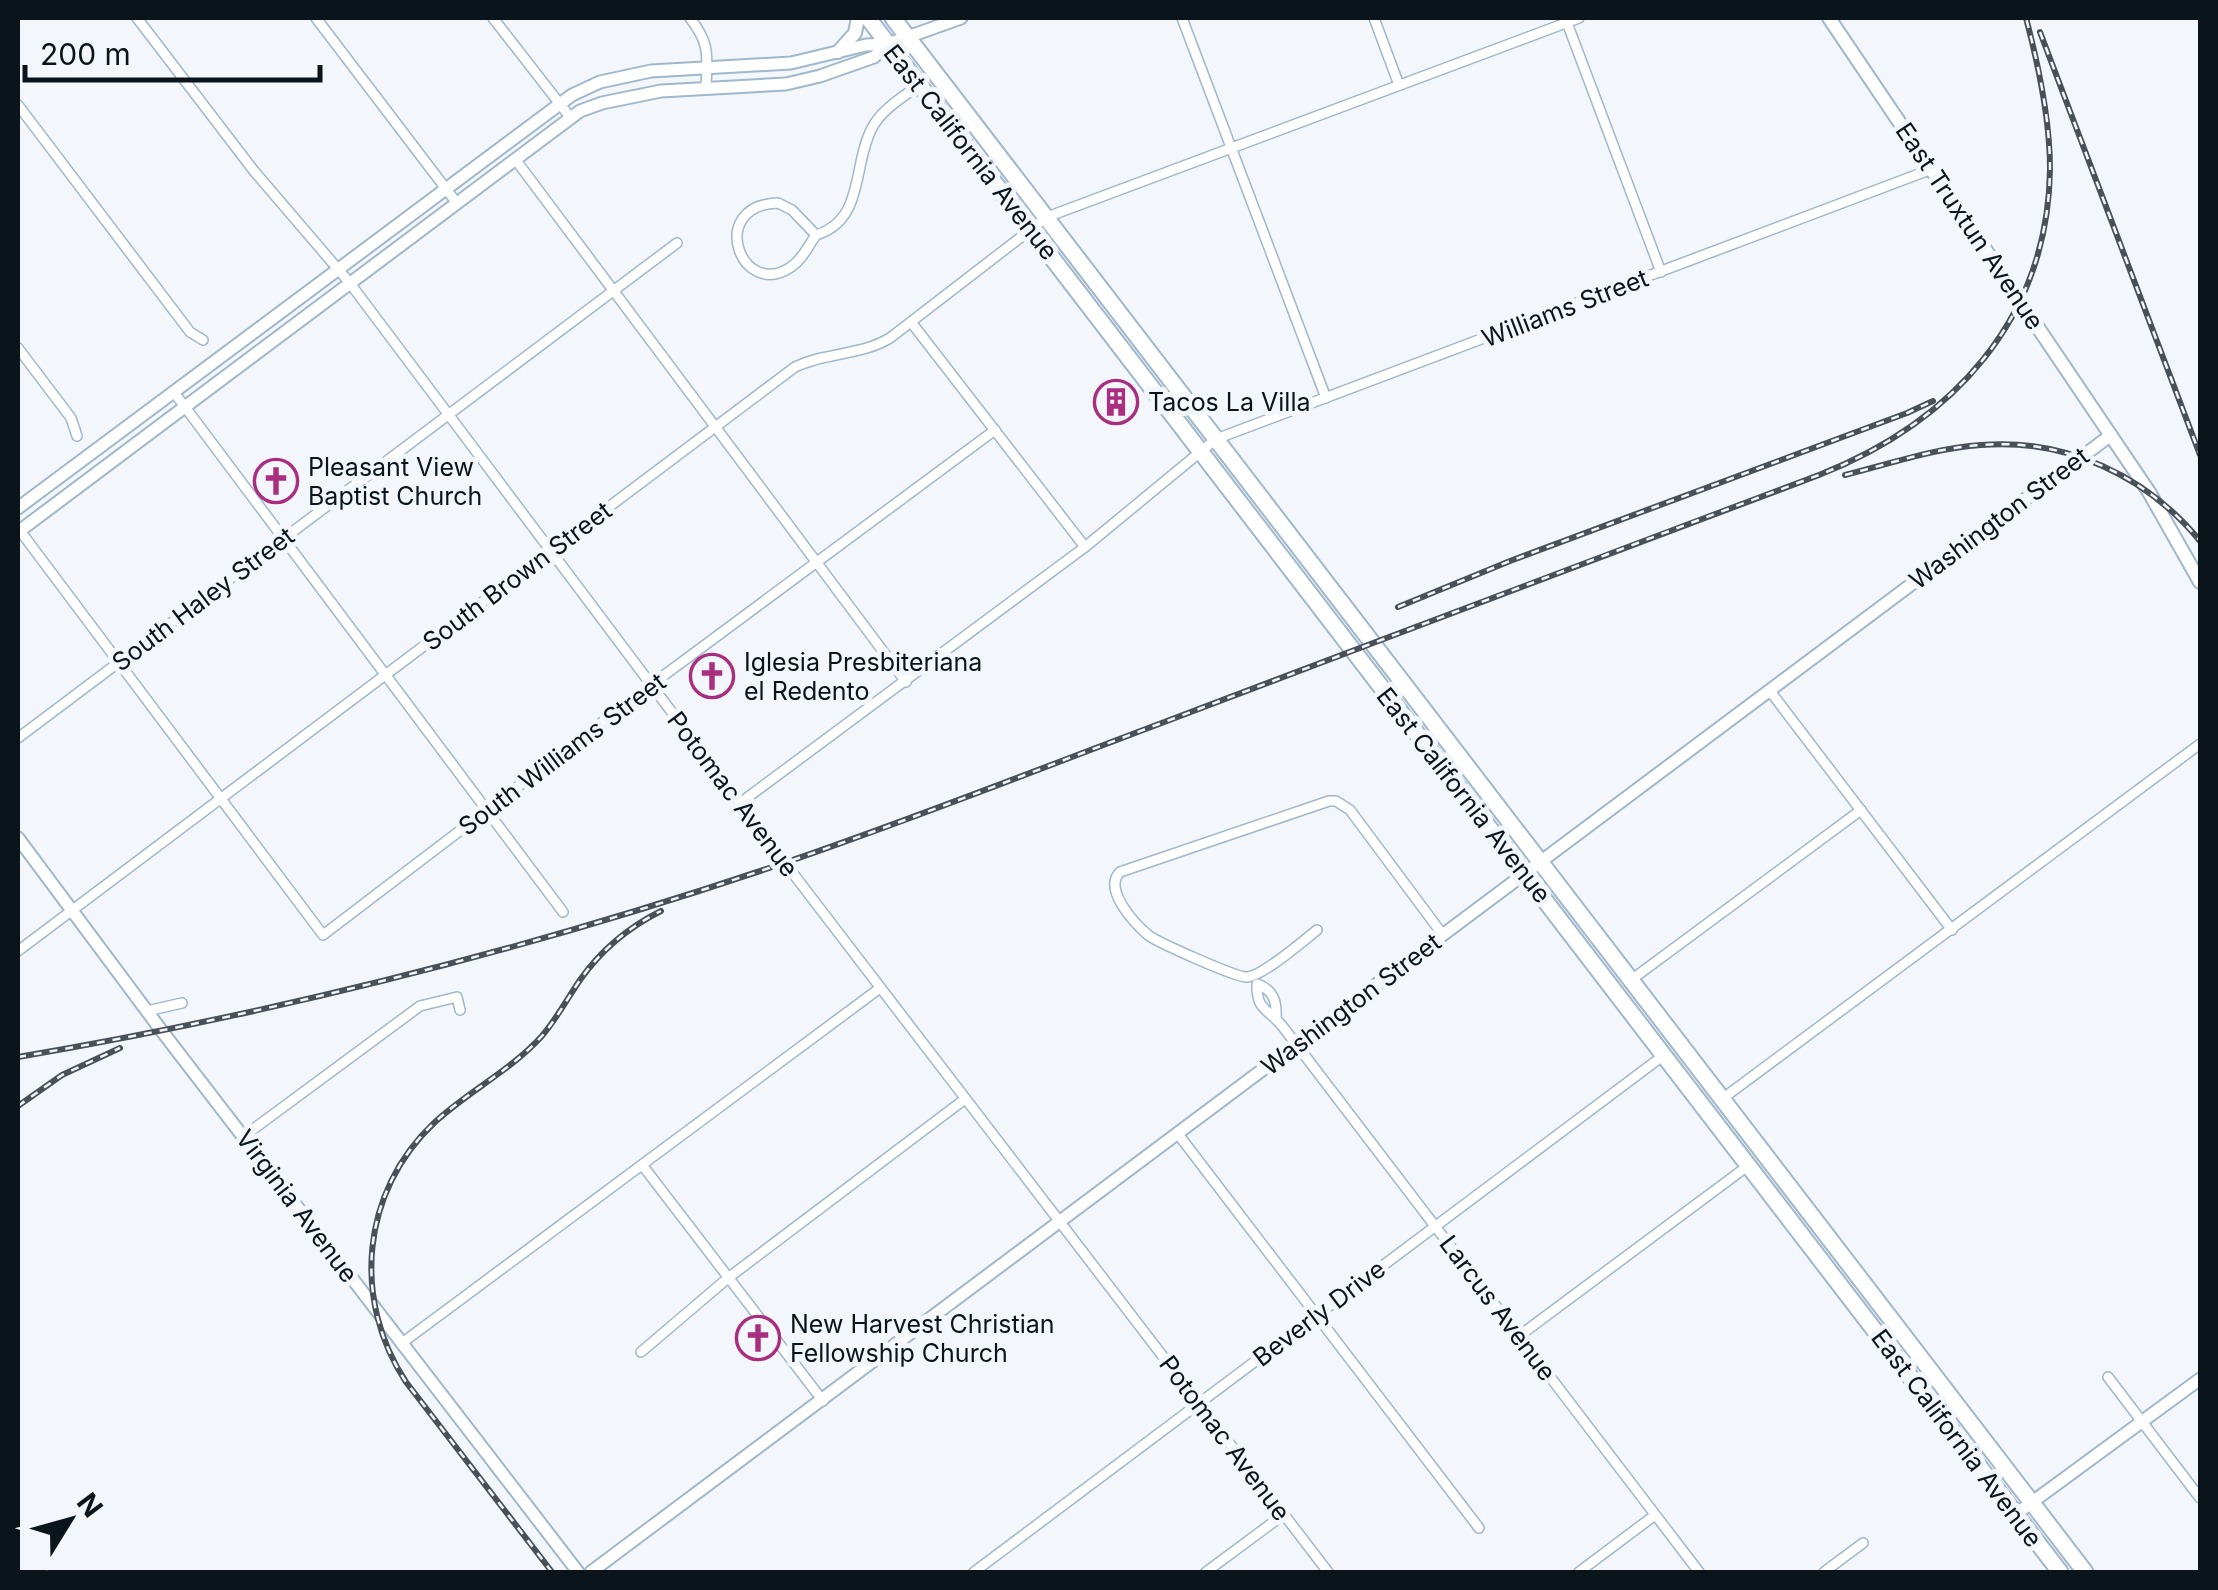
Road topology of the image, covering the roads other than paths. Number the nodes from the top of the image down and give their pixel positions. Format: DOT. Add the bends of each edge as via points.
graph roads {
  1 [pos="137,18"];
  2 [pos="316,18"];
  3 [pos="494,18"];
  4 [pos="690,18"];
  5 [pos="858,18"];
  6 [pos="868,18"];
  7 [pos="893,18"];
  8 [pos="960,18"];
  9 [pos="1182,18"];
  10 [pos="1374,18"];
  11 [pos="1579,18"];
  12 [pos="1829,18"];
  13 [pos="1566,20"];
  14 [pos="908,37"];
  15 [pos="888,44"];
  16 [pos="838,52"];
  17 [pos="707,69"];
  18 [pos="919,84"];
  19 [pos="1399,86"];
  20 [pos="706,88"];
  21 [pos="560,104"];
  22 [pos="18,105"];
  23 [pos="570,117"];
  24 [pos="1232,149"];
  25 [pos="515,159"];
  26 [pos="1932,169"];
  27 [pos="445,188"];
  28 [pos="456,202"];
  29 [pos="1047,217"];
  30 [pos="1030,230"];
  31 [pos="816,235"];
  32 [pos="677,242"];
  33 [pos="337,268"];
  34 [pos="1661,272"];
  35 [pos="350,282"];
  36 [pos="613,291"];
  37 [pos="912,322"];
  38 [pos="203,340"];
  39 [pos="18,348"];
  40 [pos="173,391"];
  41 [pos="1326,398"];
  42 [pos="184,406"];
  43 [pos="448,415"];
  44 [pos="715,427"];
  45 [pos="995,430"];
  46 [pos="2111,435"];
  47 [pos="77,436"];
  48 [pos="1216,438"];
  49 [pos="1202,452"];
  50 [pos="18,508"];
  51 [pos="18,530"];
  52 [pos="283,538"];
  53 [pos="1085,548"];
  54 [pos="550,551"];
  55 [pos="817,563"];
  56 [pos="2200,582"];
  57 [pos="118,662"];
  58 [pos="386,675"];
  59 [pos="906,682"];
  60 [pos="651,686"];
  61 [pos="1770,691"];
  62 [pos="18,738"];
  63 [pos="2200,744"];
  64 [pos="220,799"];
  65 [pos="740,803"];
  66 [pos="1861,810"];
  67 [pos="488,811"];
  68 [pos="18,838"];
  69 [pos="1540,861"];
  70 [pos="1525,873"];
  71 [pos="72,910"];
  72 [pos="563,912"];
  73 [pos="1318,930"];
  74 [pos="1952,930"];
  75 [pos="1443,934"];
  76 [pos="18,951"];
  77 [pos="1255,980"];
  78 [pos="1631,980"];
  79 [pos="880,988"];
  80 [pos="182,1003"];
  81 [pos="460,1010"];
  82 [pos="147,1012"];
  83 [pos="1276,1019"];
  84 [pos="1296,1044"];
  85 [pos="1664,1054"];
  86 [pos="966,1099"];
  87 [pos="1722,1099"];
  88 [pos="1178,1134"];
  89 [pos="244,1136"];
  90 [pos="1749,1165"];
  91 [pos="643,1166"];
  92 [pos="1060,1222"];
  93 [pos="1816,1222"];
  94 [pos="1435,1226"];
  95 [pos="1797,1228"];
  96 [pos="728,1278"];
  97 [pos="1864,1284"];
  98 [pos="1317,1315"];
  99 [pos="1520,1336"];
  100 [pos="402,1343"];
  101 [pos="641,1352"];
  102 [pos="2108,1377"];
  103 [pos="2200,1379"];
  104 [pos="823,1401"];
  105 [pos="1199,1404"];
  106 [pos="2142,1422"];
  107 [pos="2200,1498"];
  108 [pos="2031,1503"];
  109 [pos="1283,1514"];
  110 [pos="2016,1514"];
  111 [pos="1655,1515"];
  112 [pos="1479,1528"];
  113 [pos="1863,1544"];
  114 [pos="578,1572"];
  115 [pos="591,1572"];
  116 [pos="974,1572"];
  117 [pos="1206,1572"];
  118 [pos="1328,1572"];
  119 [pos="1578,1572"];
  120 [pos="1699,1572"];
  121 [pos="1824,1572"];
  122 [pos="2060,1572"];
  123 [pos="2085,1572"];
  1 -- 33 [label="street, Potomac Avenue"];
  2 -- 27 [label="street"];
  3 -- 21 [label="street"];
  4 -- 17 [label="street" via="706,43"];
  5 -- 16 [label="main road" via="855,33"];
  6 -- 15 [label="main road, East California Avenue"];
  7 -- 14 [label="main road, East California Avenue"];
  8 -- 14 [label="street"];
  9 -- 24 [label="street"];
  10 -- 19 [label="street"];
  11 -- 13 [label="street, South Brown Street"];
  12 -- 26 [label="main road, East Truxtun Avenue"];
  13 -- 19 [label="street, South Brown Street"];
  13 -- 34 [label="street"];
  14 -- 15 [label="street"];
  14 -- 29 [label="main road, East California Avenue"];
  15 -- 16 [label="street"];
  15 -- 18 [label="main road, East California Avenue"];
  15 -- 20 [label="street" via="874,57 820,76"];
  16 -- 17 [label="street"];
  17 -- 20 [label="street"];
  17 -- 21 [label="street" via="630,74 588,86"];
  18 -- 30 [label="main road, East California Avenue"];
  18 -- 31 [label="street" via="872,128 847,215"];
  19 -- 24 [label="street, South Brown Street"];
  20 -- 23 [label="street" via="632,96"];
  21 -- 23 [label="street"];
  21 -- 27 [label="street"];
  22 -- 38 [label="street" via="190,332"];
  23 -- 25 [label="street"];
  24 -- 29 [label="street, South Brown Street"];
  24 -- 41 [label="street"];
  25 -- 28 [label="street"];
  25 -- 36 [label="street"];
  26 -- 34 [label="street, Williams Street"];
  26 -- 46 [label="main road, East Truxtun Avenue"];
  27 -- 28 [label="street"];
  27 -- 33 [label="street"];
  28 -- 35 [label="street"];
  29 -- 30 [label="street, South Brown Street"];
  29 -- 48 [label="main road, East California Avenue"];
  30 -- 37 [label="street, South Brown Street"];
  30 -- 49 [label="main road, East California Avenue"];
  31 -- 31 [label="street" via="787,207 768,204 744,218 738,250 756,271 769,274 796,263"];
  32 -- 36 [label="street, South Haley Street"];
  33 -- 35 [label="street, Potomac Avenue"];
  33 -- 40 [label="street"];
  34 -- 41 [label="street, Williams Street"];
  35 -- 42 [label="street"];
  35 -- 43 [label="street, Potomac Avenue"];
  36 -- 43 [label="street, South Haley Street"];
  36 -- 44 [label="street"];
  37 -- 44 [label="street, South Brown Street" via="866,350 795,368"];
  37 -- 45 [label="street"];
  39 -- 47 [label="street" via="71,418"];
  40 -- 42 [label="street"];
  40 -- 50 [label="street"];
  41 -- 48 [label="street, Williams Street"];
  42 -- 51 [label="street"];
  42 -- 52 [label="street"];
  43 -- 52 [label="street, South Haley Street"];
  43 -- 54 [label="street, Potomac Avenue"];
  44 -- 54 [label="street, South Brown Street"];
  44 -- 55 [label="street"];
  45 -- 53 [label="street"];
  45 -- 55 [label="street, South Williams Street"];
  46 -- 56 [label="main road, East Truxtun Avenue"];
  46 -- 61 [label="street, Washington Street"];
  48 -- 49 [label="street, Williams Street"];
  48 -- 69 [label="main road, East California Avenue"];
  49 -- 53 [label="street, Williams Street"];
  49 -- 70 [label="main road, East California Avenue"];
  51 -- 57 [label="street"];
  52 -- 57 [label="street, South Haley Street"];
  52 -- 58 [label="street"];
  53 -- 59 [label="street, Williams Street"];
  54 -- 58 [label="street, South Brown Street"];
  54 -- 60 [label="street, Potomac Avenue"];
  55 -- 59 [label="street"];
  55 -- 60 [label="street, South Williams Street"];
  57 -- 62 [label="street, South Haley Street"];
  57 -- 64 [label="street"];
  58 -- 64 [label="street, South Brown Street"];
  58 -- 67 [label="street"];
  59 -- 65 [label="street, Williams Street"];
  60 -- 65 [label="street, Potomac Avenue"];
  60 -- 67 [label="street, South Williams Street"];
  61 -- 66 [label="street"];
  61 -- 69 [label="street, Washington Street"];
  63 -- 74 [label="street"];
  64 -- 67 [label="street, South Williams Street" via="323,935"];
  64 -- 71 [label="street, South Brown Street"];
  65 -- 79 [label="street, Potomac Avenue"];
  66 -- 74 [label="street"];
  66 -- 78 [label="street"];
  67 -- 72 [label="street"];
  68 -- 71 [label="street, Virginia Avenue"];
  69 -- 70 [label="street, Washington Street"];
  69 -- 78 [label="main road, East California Avenue"];
  70 -- 75 [label="street, Washington Street"];
  70 -- 85 [label="main road, East California Avenue"];
  71 -- 76 [label="street, South Brown Street"];
  71 -- 82 [label="street, Virginia Avenue"];
  73 -- 77 [label="street"];
  74 -- 87 [label="street"];
  75 -- 77 [label="street" via="1350,810 1336,801 1115,876 1117,896 1148,935"];
  75 -- 84 [label="street, Washington Street"];
  77 -- 83 [label="street" via="1258,1002"];
  77 -- 83 [label="street" via="1273,995"];
  78 -- 87 [label="main road, East California Avenue"];
  79 -- 86 [label="street, Potomac Avenue"];
  79 -- 91 [label="street"];
  80 -- 82 [label="street"];
  81 -- 89 [label="street" via="457,996 420,1006"];
  82 -- 89 [label="street, Virginia Avenue"];
  83 -- 84 [label="street, Larcus Avenue"];
  84 -- 88 [label="street, Washington Street"];
  84 -- 94 [label="street, Larcus Avenue"];
  85 -- 90 [label="main road, East California Avenue"];
  85 -- 94 [label="street, Beverly Drive"];
  86 -- 92 [label="street, Potomac Avenue"];
  86 -- 96 [label="street"];
  87 -- 93 [label="main road, East California Avenue"];
  88 -- 92 [label="street, Washington Street"];
  88 -- 98 [label="street"];
  89 -- 100 [label="street, Virginia Avenue"];
  90 -- 93 [label="main road" via="1765,1170 1798,1212"];
  90 -- 95 [label="main road, East California Avenue"];
  90 -- 99 [label="street"];
  91 -- 96 [label="street"];
  91 -- 100 [label="street"];
  92 -- 104 [label="street, Washington Street"];
  92 -- 105 [label="street, Potomac Avenue"];
  93 -- 97 [label="main road, East California Avenue"];
  94 -- 98 [label="street, Beverly Drive"];
  94 -- 99 [label="street, Larcus Avenue"];
  95 -- 97 [label="main road" via="1848,1280"];
  95 -- 110 [label="main road, East California Avenue"];
  96 -- 101 [label="street"];
  96 -- 104 [label="street"];
  97 -- 108 [label="main road, East California Avenue"];
  98 -- 105 [label="street, Beverly Drive"];
  98 -- 112 [label="street"];
  99 -- 111 [label="street, Larcus Avenue"];
  100 -- 114 [label="street, Virginia Avenue"];
  102 -- 106 [label="street"];
  103 -- 106 [label="street"];
  104 -- 115 [label="street, Washington Street"];
  105 -- 109 [label="street, Potomac Avenue"];
  105 -- 116 [label="street, Beverly Drive"];
  106 -- 107 [label="street"];
  106 -- 108 [label="street"];
  108 -- 110 [label="street"];
  108 -- 123 [label="main road, East California Avenue"];
  109 -- 117 [label="street"];
  109 -- 118 [label="street, Potomac Avenue"];
  110 -- 122 [label="main road, East California Avenue"];
  111 -- 119 [label="street"];
  111 -- 120 [label="street, Larcus Avenue"];
  113 -- 121 [label="street"];
}
